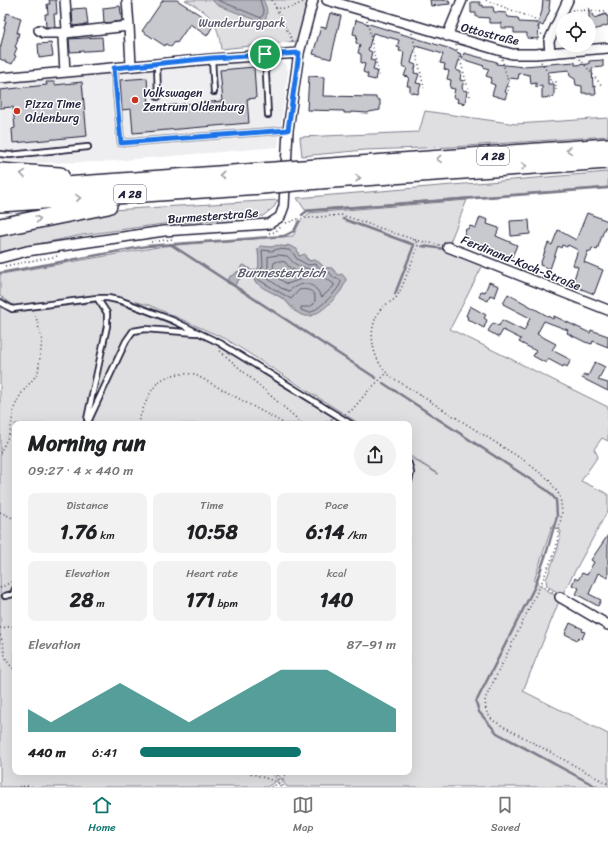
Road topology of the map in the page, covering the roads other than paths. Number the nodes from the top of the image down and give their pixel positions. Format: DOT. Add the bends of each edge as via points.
graph roads {
  1 [pos="65,0"];
  2 [pos="127,0"];
  3 [pos="310,0"];
  4 [pos="327,0"];
  5 [pos="462,0"];
  6 [pos="568,0"];
  7 [pos="129,26"];
  8 [pos="39,30"];
  9 [pos="65,33"];
  10 [pos="450,37"];
  11 [pos="608,48"];
  12 [pos="299,53"];
  13 [pos="550,53"];
  14 [pos="265,54"];
  15 [pos="212,58"];
  16 [pos="157,64"];
  17 [pos="131,66"];
  18 [pos="114,68"];
  19 [pos="65,72"];
  20 [pos="0,78"];
  21 [pos="214,92"];
  22 [pos="158,97"];
  23 [pos="268,115"];
  24 [pos="288,130"];
  25 [pos="88,147"];
  26 [pos="608,147"];
  27 [pos="0,154"];
  28 [pos="608,160"];
  29 [pos="0,172"];
  30 [pos="318,174"];
  31 [pos="261,179"];
  32 [pos="146,180"];
  33 [pos="221,187"];
  34 [pos="0,188"];
  35 [pos="38,194"];
  36 [pos="0,202"];
  37 [pos="0,227"];
  38 [pos="448,247"];
  39 [pos="0,258"];
  40 [pos="97,298"];
  41 [pos="0,302"];
  42 [pos="608,310"];
  43 [pos="200,333"];
  44 [pos="88,421"];
  45 [pos="88,421"];
  46 [pos="346,421"];
  47 [pos="12,594"];
  48 [pos="5,596"];
  49 [pos="560,597"];
  50 [pos="608,625"];
  1 -- 9 [label="street"];
  2 -- 7 [label="street"];
  3 -- 12 [label="street"];
  4 -- 10 [label="street, Ottostraße"];
  5 -- 10 [label="street, Ottostraße"];
  6 -- 13 [label="street" via="549,41"];
  7 -- 9 [label="street"];
  7 -- 17 [label="street"];
  8 -- 9 [label="street" via="44,33"];
  9 -- 19 [label="street"];
  10 -- 13 [label="street, Ottostraße" via="512,54"];
  11 -- 13 [label="street, Ottostraße"];
  12 -- 14 [label="street"];
  12 -- 24 [label="street"];
  14 -- 15 [label="street"];
  14 -- 23 [label="lane"];
  15 -- 16 [label="street"];
  15 -- 21 [label="lane"];
  16 -- 17 [label="street"];
  16 -- 22 [label="lane"];
  17 -- 18 [label="street"];
  18 -- 19 [label="street"];
  18 -- 24 [label="lane" via="121,143"];
  19 -- 20 [label="street"];
  24 -- 39 [label="street, Burmesterstraße" via="282,220 269,224 164,231 27,251"];
  25 -- 27 [label="lane"];
  26 -- 30 [label="highway, A 28, one-way"];
  30 -- 28 [label="highway, A 28, one-way"];
  32 -- 29 [label="highway, one-way" via="127,175 35,176"];
  30 -- 31 [label="highway, A 28, bridge"];
  31 -- 32 [label="highway, A 28, one-way"];
  31 -- 33 [label="highway, A 28"];
  32 -- 35 [label="highway, A 28"];
  35 -- 33 [label="highway, A 28, one-way"];
  37 -- 33 [label="highway, one-way" via="136,201 202,195"];
  34 -- 35 [label="highway, A 28"];
  35 -- 36 [label="highway, A 28"];
  38 -- 42 [label="street, Ferdinand-Koch-Straße"];
  40 -- 41 [label="lane" via="12,309"];
  40 -- 43 [label="lane" via="122,301"];
  40 -- 44 [label="lane" via="107,313 107,326"];
  43 -- 45 [label="lane" via="145,329 133,331"];
  43 -- 46 [label="lane"];
  47 -- 48 [label="lane"];
  49 -- 50 [label="street"];
}
